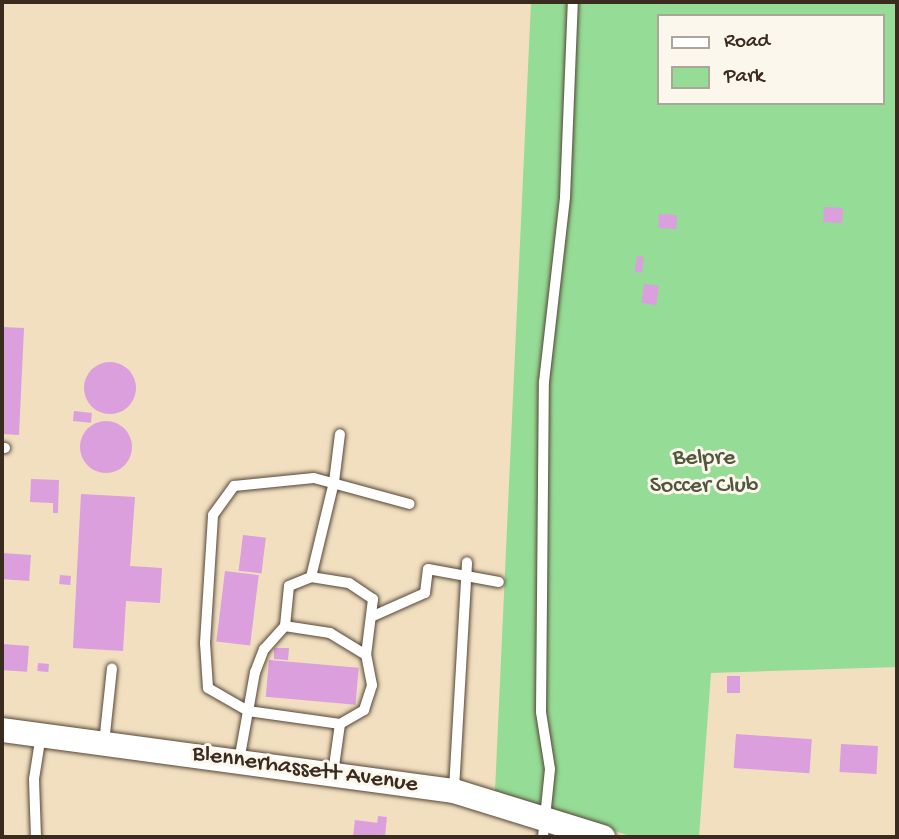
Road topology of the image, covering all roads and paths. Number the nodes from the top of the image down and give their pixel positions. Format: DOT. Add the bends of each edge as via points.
graph roads {
  1 [pos="573,2"];
  2 [pos="340,434"];
  3 [pos="334,482"];
  4 [pos="410,504"];
  5 [pos="467,562"];
  6 [pos="468,576"];
  7 [pos="311,577"];
  8 [pos="499,582"];
  9 [pos="371,617"];
  10 [pos="285,626"];
  11 [pos="366,655"];
  12 [pos="112,668"];
  13 [pos="248,711"];
  14 [pos="340,724"];
  15 [pos="2,730"];
  16 [pos="41,735"];
  17 [pos="104,743"];
  18 [pos="239,761"];
  19 [pos="333,773"];
  20 [pos="454,791"];
  21 [pos="544,827"];
  22 [pos="36,837"];
  23 [pos="603,837"];
  1 -- 21 [label="lane" via="565,197 544,383 541,712 550,769"];
  2 -- 3 [label="lane"];
  3 -- 4 [label="lane"];
  3 -- 7 [label="lane"];
  3 -- 13 [label="lane" via="314,478 234,486 214,515 205,643 208,688"];
  5 -- 6 [label="lane"];
  6 -- 8 [label="lane"];
  6 -- 9 [label="lane" via="428,569 425,593"];
  6 -- 20 [label="lane"];
  7 -- 9 [label="lane" via="349,583 373,599"];
  7 -- 10 [label="lane" via="289,586"];
  9 -- 11 [label="lane"];
  10 -- 11 [label="lane" via="330,633"];
  10 -- 13 [label="lane" via="264,649"];
  11 -- 14 [label="lane" via="372,685 364,710"];
  12 -- 17 [label="lane"];
  13 -- 14 [label="lane"];
  13 -- 18 [label="lane"];
  14 -- 19 [label="lane"];
  15 -- 16 [label="street, Blennerhassett Avenue"];
  16 -- 17 [label="street, Blennerhassett Avenue"];
  16 -- 22 [label="lane" via="34,779"];
  17 -- 18 [label="street, Blennerhassett Avenue"];
  18 -- 19 [label="street, Blennerhassett Avenue"];
  19 -- 20 [label="street, Blennerhassett Avenue"];
  20 -- 21 [label="street, Blennerhassett Avenue"];
  21 -- 23 [label="street, Blennerhassett Avenue"];
}
